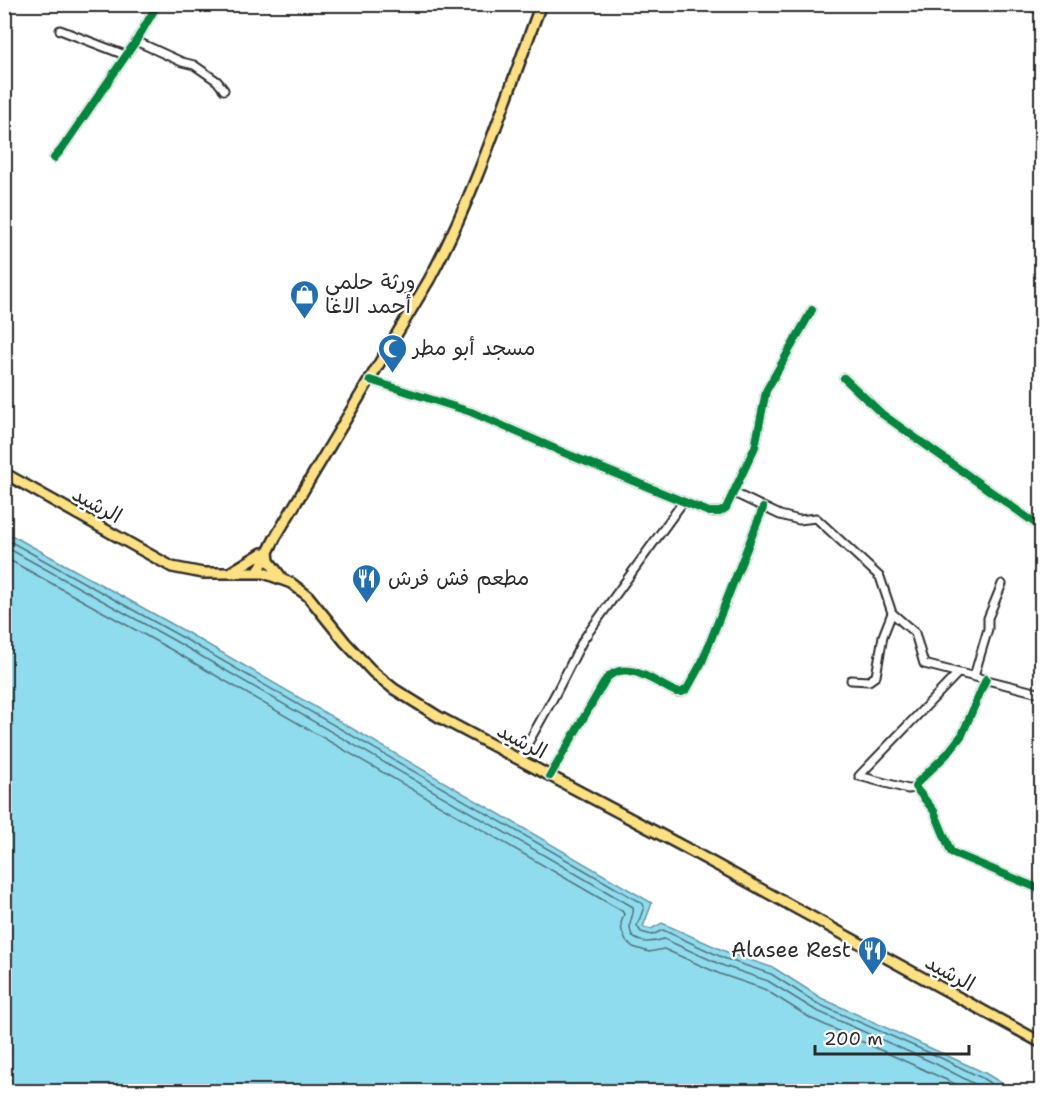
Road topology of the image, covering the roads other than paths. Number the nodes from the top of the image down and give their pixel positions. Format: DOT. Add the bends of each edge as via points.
graph roads {
  1 [pos="541,4"];
  2 [pos="1029,4"];
  3 [pos="156,7"];
  4 [pos="1041,9"];
  5 [pos="60,30"];
  6 [pos="136,41"];
  7 [pos="125,55"];
  8 [pos="224,90"];
  9 [pos="54,158"];
  10 [pos="812,310"];
  11 [pos="844,378"];
  12 [pos="370,380"];
  13 [pos="4,473"];
  14 [pos="734,493"];
  15 [pos="683,502"];
  16 [pos="763,508"];
  17 [pos="1041,528"];
  18 [pos="265,551"];
  19 [pos="254,572"];
  20 [pos="229,573"];
  21 [pos="280,577"];
  22 [pos="1002,584"];
  23 [pos="892,613"];
  24 [pos="958,673"];
  25 [pos="974,676"];
  26 [pos="986,679"];
  27 [pos="851,680"];
  28 [pos="1041,694"];
  29 [pos="519,759"];
  30 [pos="550,776"];
  31 [pos="916,788"];
  32 [pos="1041,890"];
  33 [pos="1041,1043"];
  1 -- 12 [label="main road" via="457,226"];
  2 -- 4 [label="main road"];
  3 -- 6 [label="street"];
  5 -- 7 [label="street"];
  6 -- 7 [label="street"];
  6 -- 8 [label="street" via="194,65"];
  7 -- 9 [label="street"];
  10 -- 14 [label="street" via="766,391 755,447"];
  11 -- 17 [label="street" via="882,414"];
  12 -- 15 [label="street" via="471,412"];
  12 -- 18 [label="main road"];
  13 -- 20 [label="main road, الرشيد" via="172,567"];
  14 -- 15 [label="street" via="720,512"];
  14 -- 16 [label="street"];
  15 -- 29 [label="street" via="583,640"];
  16 -- 23 [label="street" via="799,520 816,518 880,577"];
  16 -- 30 [label="street" via="702,662 687,689 676,692 626,669 613,672"];
  18 -- 19 [label="main road"];
  18 -- 20 [label="main road"];
  18 -- 21 [label="main road"];
  19 -- 20 [label="main road, الرشيد"];
  19 -- 21 [label="main road, الرشيد"];
  21 -- 29 [label="main road, الرشيد" via="308,596 383,681 439,717"];
  22 -- 25 [label="street" via="988,618"];
  23 -- 24 [label="street" via="915,633 924,664"];
  23 -- 27 [label="street" via="883,636 876,676 869,681"];
  24 -- 25 [label="street"];
  24 -- 31 [label="street" via="859,776"];
  25 -- 26 [label="street"];
  26 -- 28 [label="street"];
  26 -- 31 [label="street" via="962,735"];
  29 -- 30 [label="main road, الرشيد"];
  30 -- 33 [label="main road, الرشيد"];
  31 -- 32 [label="street" via="934,812 951,852"];
}
